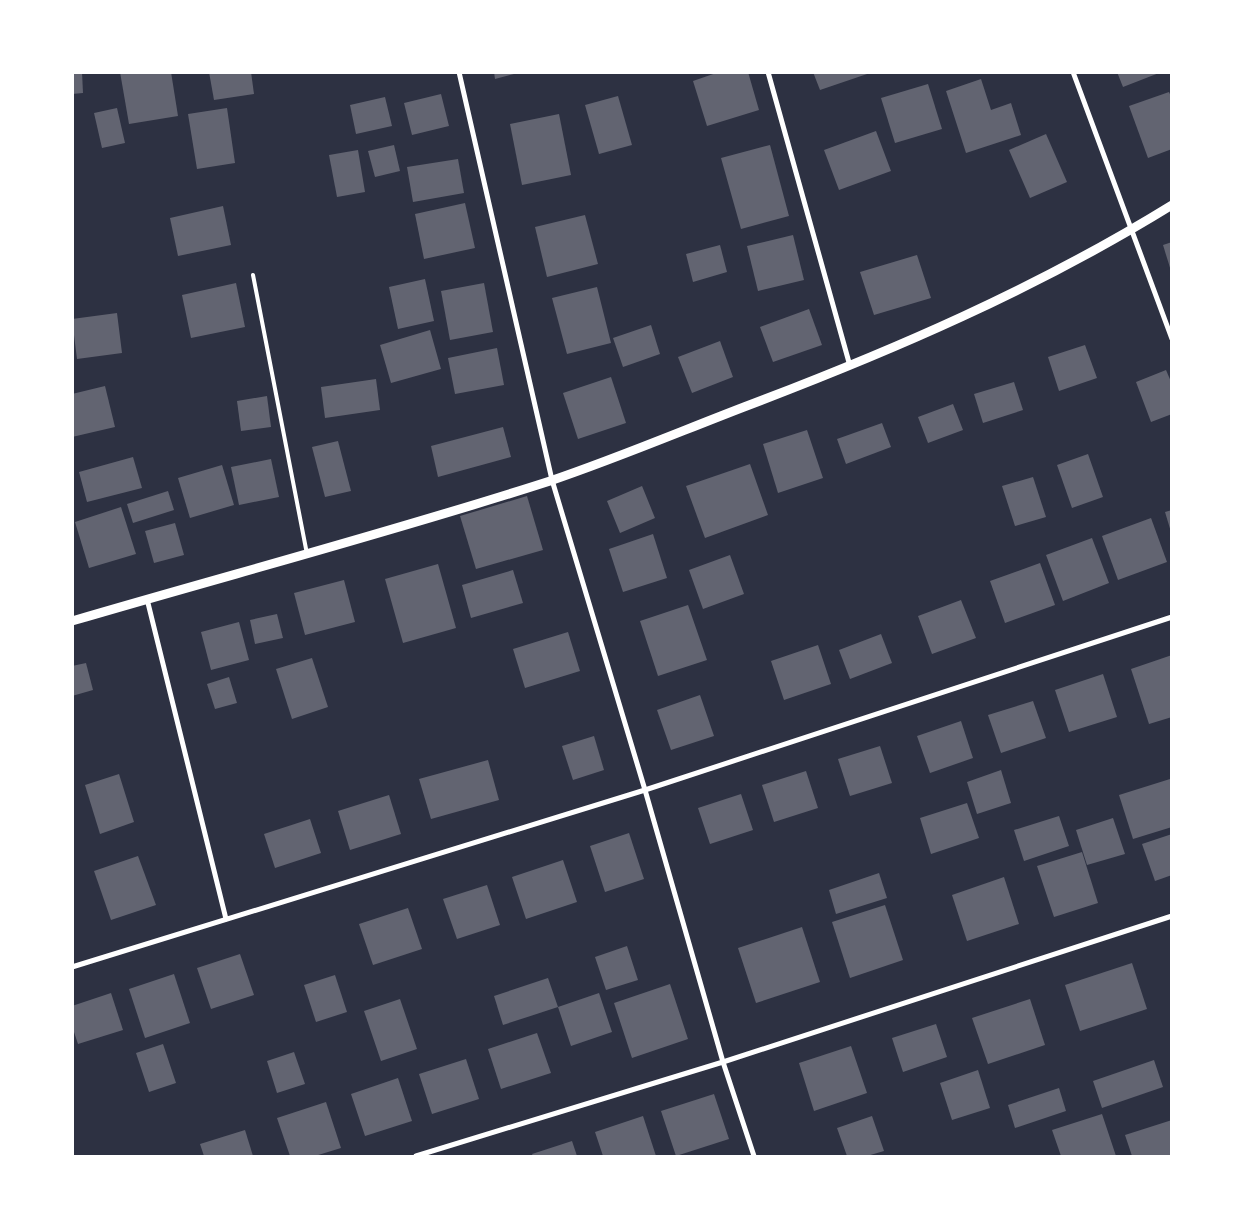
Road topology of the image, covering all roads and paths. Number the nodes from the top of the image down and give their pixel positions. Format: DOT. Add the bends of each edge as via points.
graph roads {
  1 [pos="459,72"];
  2 [pos="768,72"];
  3 [pos="1073,72"];
  4 [pos="1172,205"];
  5 [pos="1132,230"];
  6 [pos="253,275"];
  7 [pos="1172,339"];
  8 [pos="851,367"];
  9 [pos="552,480"];
  10 [pos="307,554"];
  11 [pos="146,599"];
  12 [pos="1172,617"];
  13 [pos="72,621"];
  14 [pos="645,790"];
  15 [pos="1172,916"];
  16 [pos="226,919"];
  17 [pos="72,967"];
  18 [pos="723,1062"];
  19 [pos="416,1156"];
  20 [pos="754,1156"];
  1 -- 9 [label="street"];
  2 -- 8 [label="street"];
  3 -- 5 [label="street"];
  4 -- 5 [label="street"];
  5 -- 7 [label="street"];
  5 -- 8 [label="street" via="1028,287"];
  6 -- 10 [label="lane"];
  8 -- 9 [label="street"];
  9 -- 10 [label="street"];
  9 -- 14 [label="street"];
  10 -- 11 [label="street"];
  11 -- 13 [label="street"];
  11 -- 16 [label="street"];
  12 -- 14 [label="street"];
  14 -- 16 [label="street"];
  14 -- 18 [label="street"];
  15 -- 18 [label="street"];
  16 -- 17 [label="street"];
  18 -- 19 [label="street"];
  18 -- 20 [label="street"];
}
